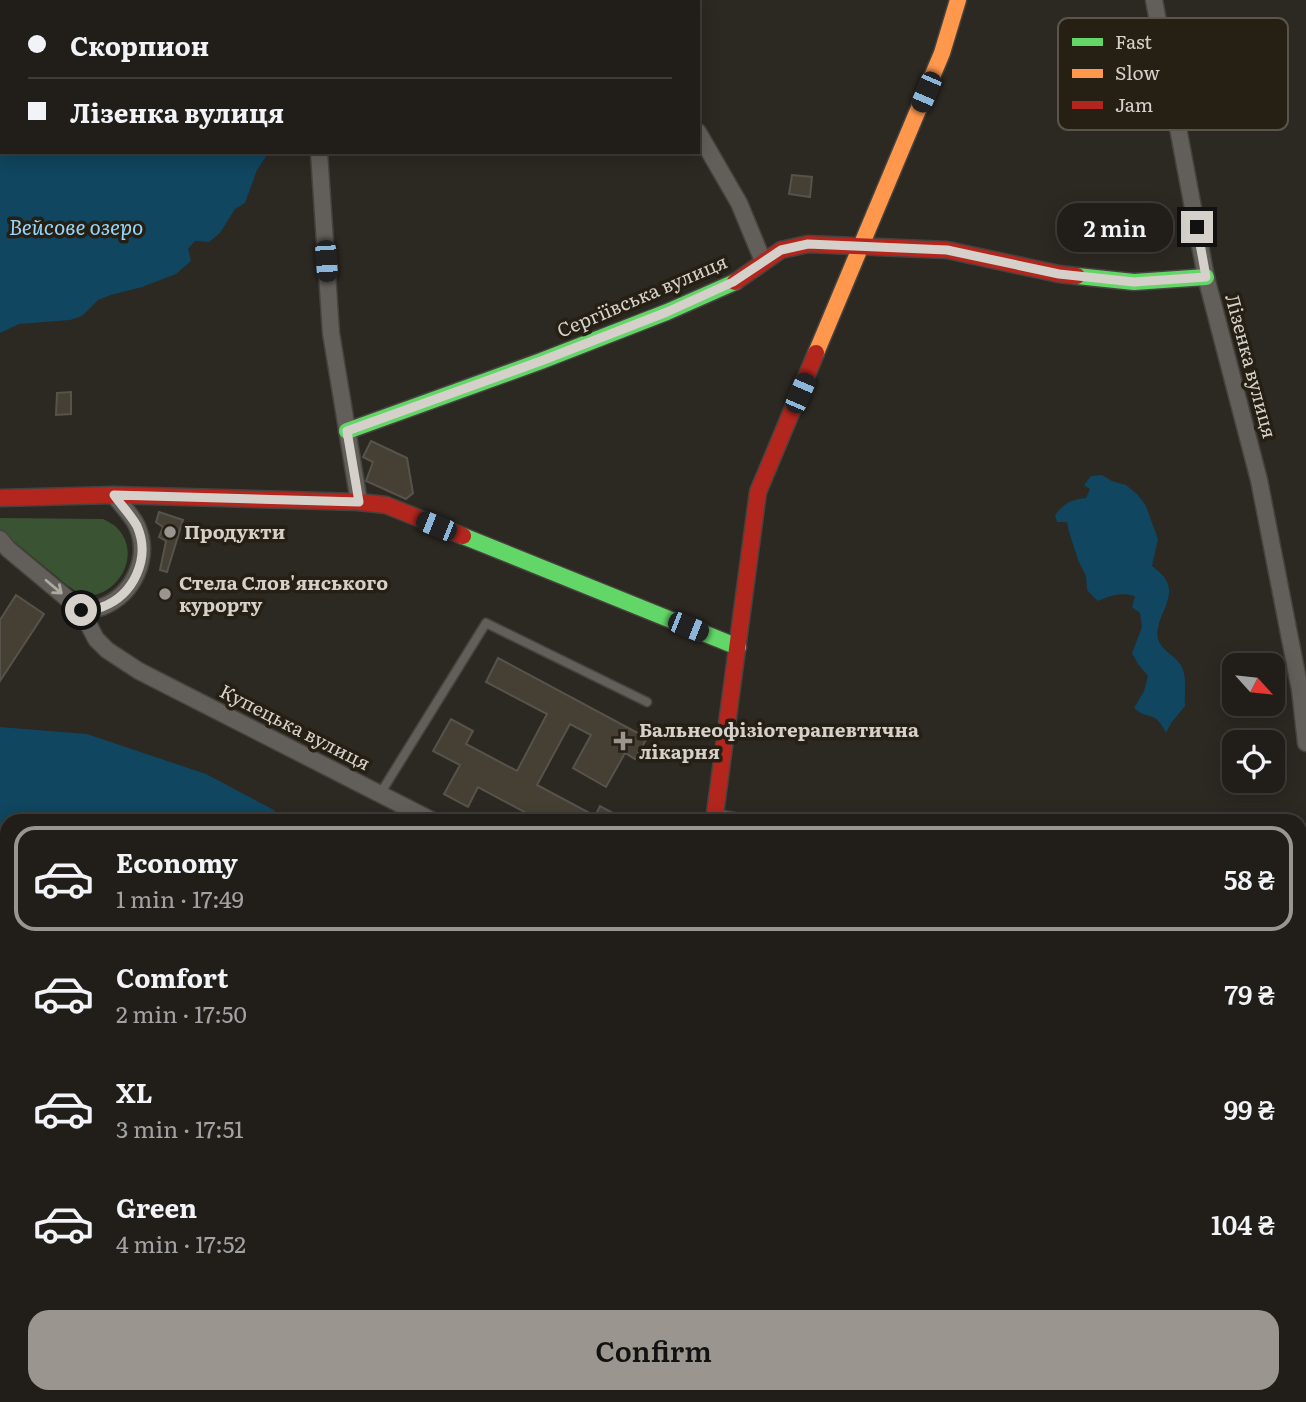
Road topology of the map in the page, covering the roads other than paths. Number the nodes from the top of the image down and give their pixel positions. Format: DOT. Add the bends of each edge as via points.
graph roads {
  1 [pos="957,0"];
  2 [pos="1154,0"];
  3 [pos="1157,18"];
  4 [pos="1178,130"];
  5 [pos="700,135"];
  6 [pos="319,154"];
  7 [pos="862,245"];
  8 [pos="763,261"];
  9 [pos="1206,277"];
  10 [pos="347,431"];
  11 [pos="114,495"];
  12 [pos="0,498"];
  13 [pos="359,502"];
  14 [pos="0,539"];
  15 [pos="81,610"];
  16 [pos="738,647"];
  17 [pos="647,702"];
  18 [pos="1306,743"];
  19 [pos="380,794"];
  20 [pos="419,814"];
  21 [pos="715,814"];
  1 -- 7 [label="street" via="942,53"];
  2 -- 3 [label="street, Лізенка вулиця"];
  4 -- 9 [label="street, Лізенка вулиця"];
  5 -- 8 [label="street" via="739,203"];
  6 -- 10 [label="street" via="331,333"];
  7 -- 8 [label="street, Сергіївська вулиця" via="808,244 781,250"];
  7 -- 9 [label="street, Сергіївська вулиця" via="947,250 1059,274 1134,282"];
  7 -- 16 [label="street" via="758,492"];
  8 -- 10 [label="street, Сергіївська вулиця" via="733,282 667,312"];
  9 -- 18 [label="street, Лізенка вулиця" via="1259,480"];
  10 -- 13 [label="street"];
  11 -- 12 [label="street"];
  11 -- 13 [label="street"];
  11 -- 15 [label="street" via="136,526 142,546 140,566 132,584 118,598"];
  13 -- 16 [label="street" via="386,505"];
  14 -- 15 [label="street, one-way"];
  15 -- 19 [label="street, Купецька вулиця" via="96,639 121,660"];
  16 -- 21 [label="street"];
  17 -- 19 [label="lane" via="486,622"];
  19 -- 20 [label="street, Купецька вулиця"];
}
